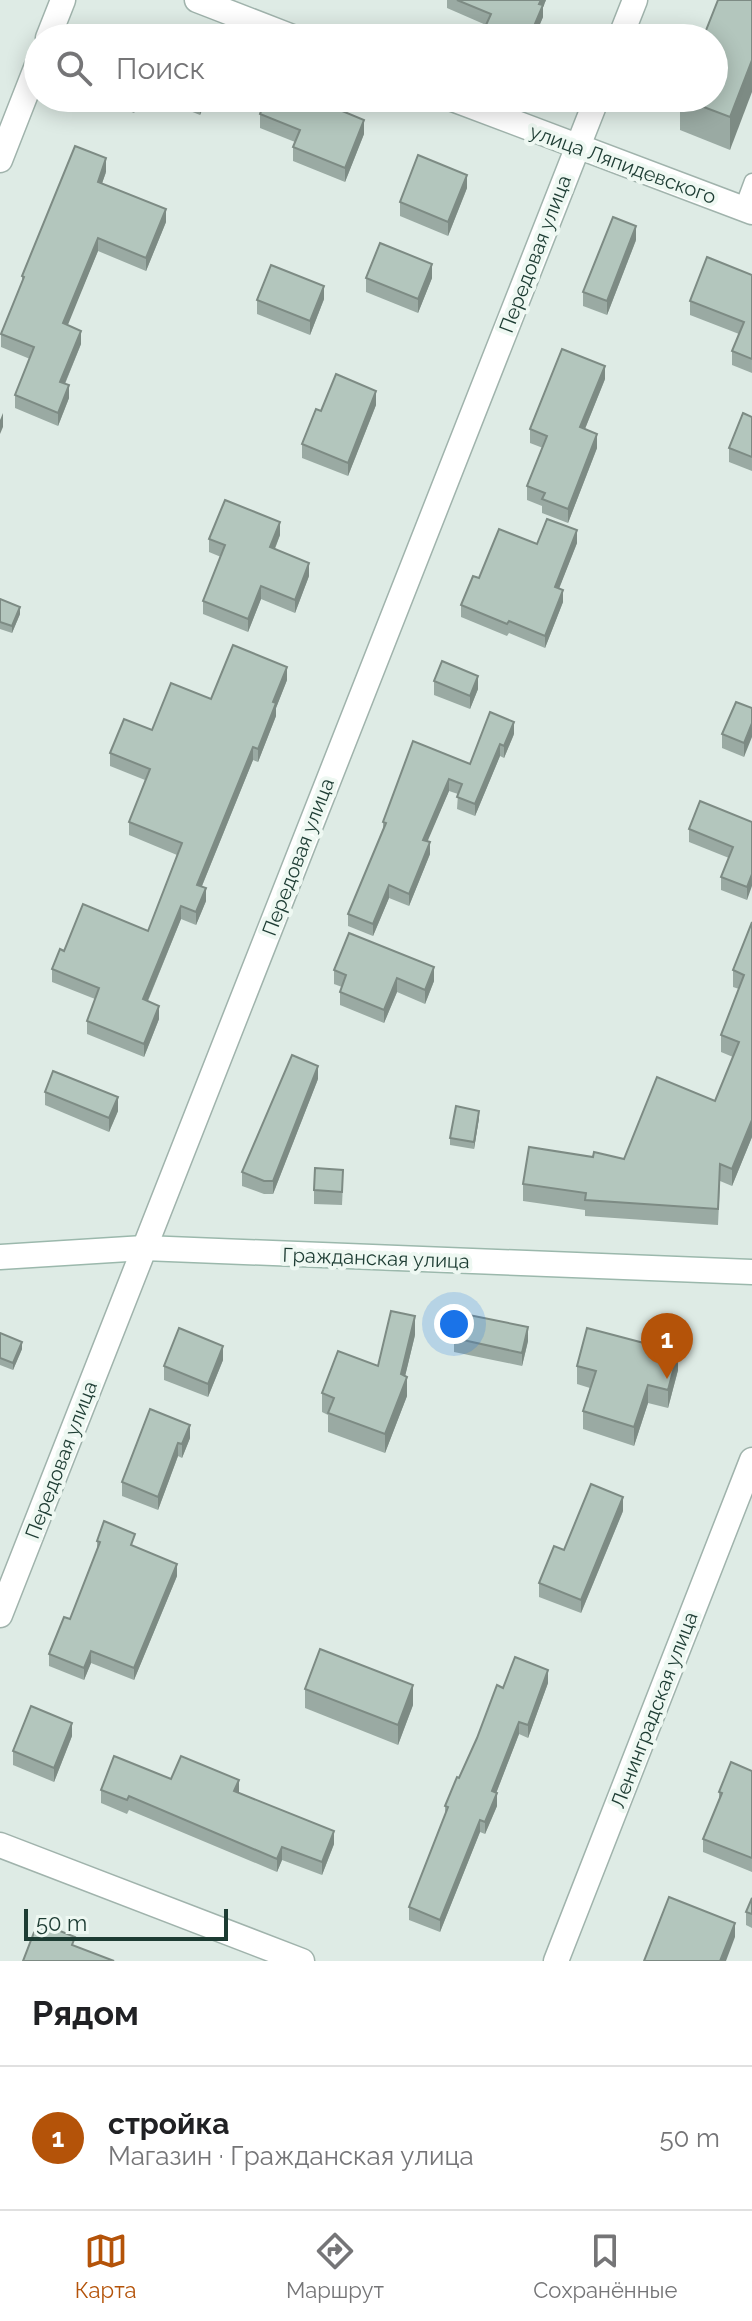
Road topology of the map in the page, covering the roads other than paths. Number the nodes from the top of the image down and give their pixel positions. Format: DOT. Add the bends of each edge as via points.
graph roads {
  1 [pos="63,0"];
  2 [pos="197,0"];
  3 [pos="635,0"];
  4 [pos="54,24"];
  5 [pos="259,24"];
  6 [pos="626,24"];
  7 [pos="24,99"];
  8 [pos="486,112"];
  9 [pos="591,112"];
  10 [pos="577,147"];
  11 [pos="0,160"];
  12 [pos="752,181"];
  13 [pos="747,210"];
  14 [pos="144,1248"];
  15 [pos="0,1257"];
  16 [pos="752,1272"];
  17 [pos="752,1460"];
  18 [pos="0,1615"];
  19 [pos="0,1845"];
  20 [pos="302,1961"];
  21 [pos="556,1961"];
  1 -- 4 [label="street"];
  2 -- 5 [label="street"];
  3 -- 6 [label="street"];
  7 -- 11 [label="street"];
  8 -- 10 [label="street, улица Ляпидевского"];
  9 -- 10 [label="street, Передовая улица"];
  10 -- 13 [label="street, улица Ляпидевского"];
  10 -- 14 [label="street, Передовая улица"];
  12 -- 13 [label="lane"];
  14 -- 15 [label="street, Гражданская улица"];
  14 -- 16 [label="street, Гражданская улица"];
  14 -- 18 [label="street, Передовая улица"];
  17 -- 21 [label="street, Ленинградская улица"];
  19 -- 20 [label="street"];
}
